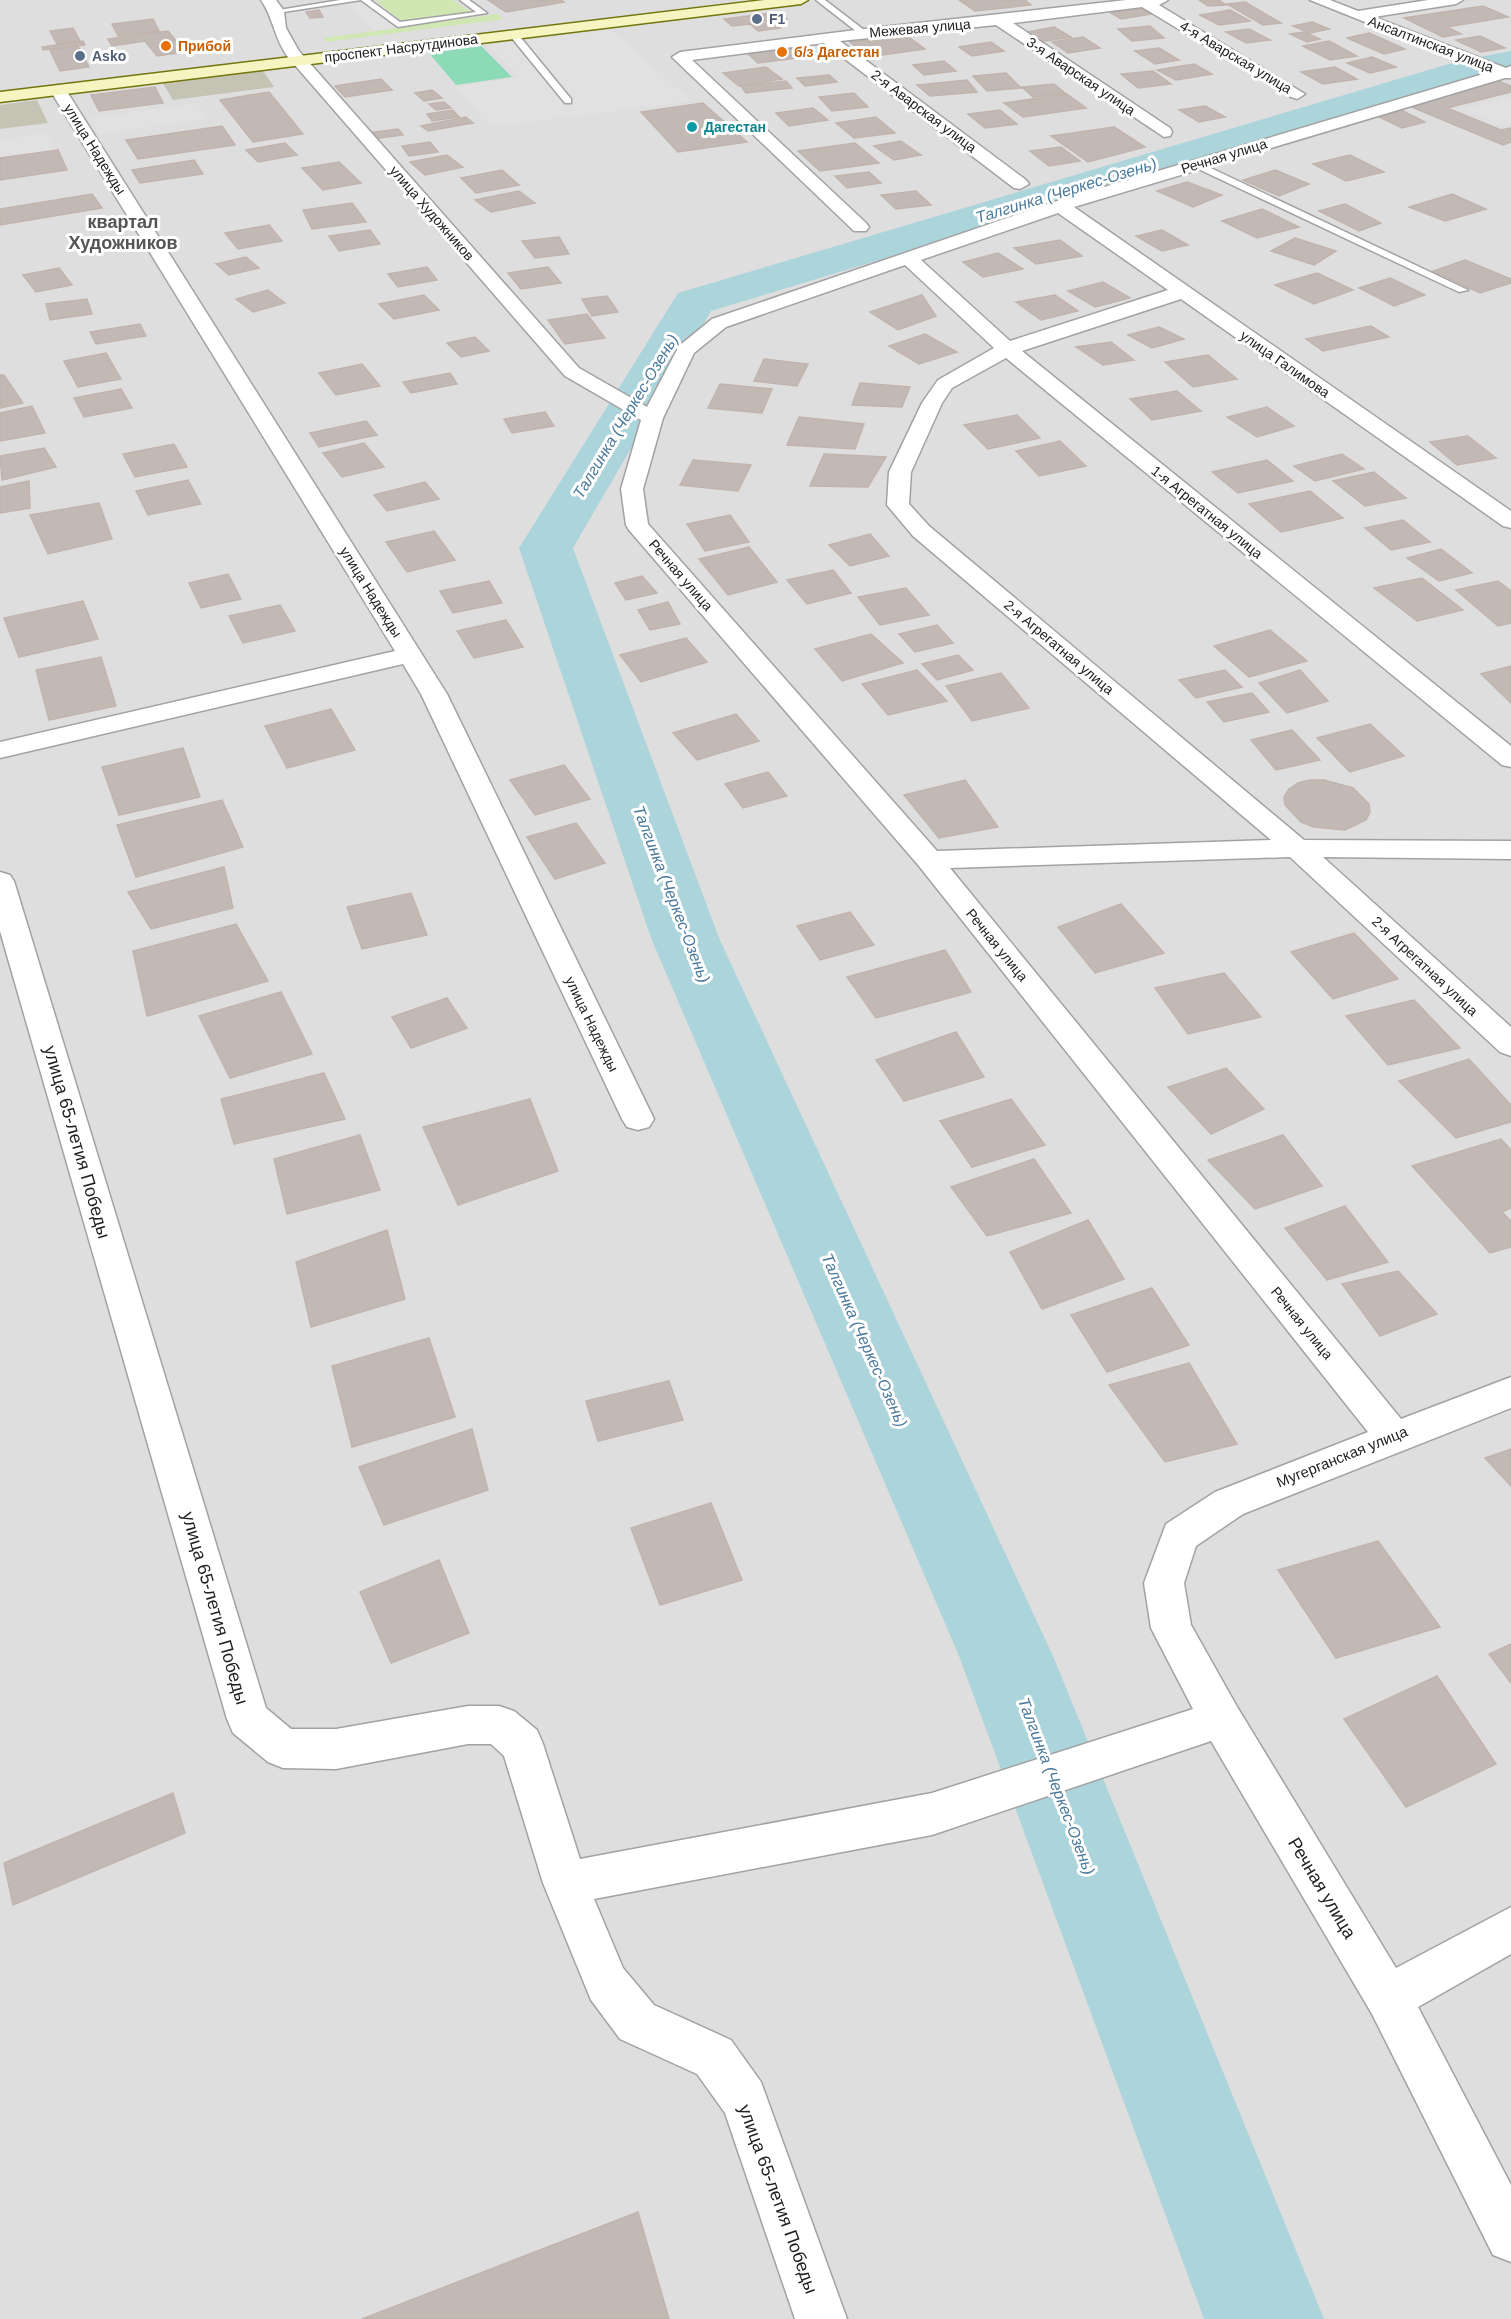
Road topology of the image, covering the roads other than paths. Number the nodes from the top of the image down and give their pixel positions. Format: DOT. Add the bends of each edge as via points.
graph roads {
  1 [pos="357,0"];
  2 [pos="365,0"];
  3 [pos="464,0"];
  4 [pos="746,0"];
  5 [pos="801,0"];
  6 [pos="820,0"];
  7 [pos="1161,0"];
  8 [pos="1317,0"];
  9 [pos="1456,0"];
  10 [pos="1144,2"];
  11 [pos="272,6"];
  12 [pos="1357,15"];
  13 [pos="999,20"];
  14 [pos="864,33"];
  15 [pos="514,35"];
  16 [pos="827,38"];
  17 [pos="295,57"];
  18 [pos="1504,72"];
  19 [pos="0,86"];
  20 [pos="58,90"];
  21 [pos="1297,94"];
  22 [pos="0,97"];
  23 [pos="568,101"];
  24 [pos="1164,132"];
  25 [pos="1195,164"];
  26 [pos="1020,184"];
  27 [pos="1060,206"];
  28 [pos="860,227"];
  29 [pos="908,258"];
  30 [pos="1463,290"];
  31 [pos="1183,292"];
  32 [pos="1007,349"];
  33 [pos="652,418"];
  34 [pos="1511,521"];
  35 [pos="410,655"];
  36 [pos="0,750"];
  37 [pos="1511,759"];
  38 [pos="1297,848"];
  39 [pos="1511,850"];
  40 [pos="929,860"];
  41 [pos="0,881"];
  42 [pos="1511,1045"];
  43 [pos="639,1119"];
  44 [pos="1511,1392"];
  45 [pos="1394,1436"];
  46 [pos="1180,1536"];
  47 [pos="1221,1719"];
  48 [pos="565,1883"];
  49 [pos="1511,1929"];
  50 [pos="1388,1998"];
  51 [pos="1511,2237"];
  52 [pos="821,2319"];
  1 -- 11 [label="lane"];
  2 -- 3 [label="lane" via="398,25 483,13"];
  4 -- 17 [label="main road, проспект Насрутдинова"];
  5 -- 15 [label="main road, проспект Насрутдинова"];
  6 -- 14 [label="lane"];
  7 -- 10 [label="street, Межевая улица"];
  8 -- 12 [label="street, Ансалтинская улица"];
  9 -- 12 [label="street"];
  10 -- 13 [label="street, Межевая улица"];
  10 -- 21 [label="street, 4-я Аварская улица"];
  11 -- 17 [label="street, улица Художников"];
  12 -- 18 [label="street, Ансалтинская улица"];
  13 -- 14 [label="street, Межевая улица"];
  13 -- 24 [label="street, 3-я Аварская улица"];
  14 -- 16 [label="street, Межевая улица"];
  15 -- 17 [label="main road, проспект Насрутдинова"];
  15 -- 23 [label="lane"];
  16 -- 26 [label="street, 2-я Аварская улица"];
  16 -- 28 [label="street, Межевая улица" via="680,57"];
  17 -- 19 [label="main road, проспект Насрутдинова"];
  17 -- 20 [label="main road, проспект Насрутдинова"];
  17 -- 33 [label="street, улица Художников" via="572,372"];
  18 -- 25 [label="street, Речная улица"];
  20 -- 22 [label="main road, проспект Насрутдинова"];
  20 -- 35 [label="street, улица Надежды"];
  25 -- 27 [label="street, Речная улица"];
  25 -- 30 [label="lane"];
  27 -- 29 [label="street, Речная улица"];
  27 -- 31 [label="street, улица Галимова"];
  29 -- 32 [label="street, 1-я Агрегатная улица"];
  29 -- 33 [label="street, Речная улица" via="719,323 686,350"];
  31 -- 32 [label="street, 2-я Агрегатная улица"];
  31 -- 34 [label="street, улица Галимова"];
  32 -- 37 [label="street, 1-я Агрегатная улица"];
  32 -- 38 [label="street, 2-я Агрегатная улица" via="945,384 900,472 898,505 921,531"];
  33 -- 40 [label="street, Речная улица" via="632,489 637,525"];
  35 -- 36 [label="street"];
  35 -- 43 [label="street, улица Надежды" via="434,694"];
  38 -- 39 [label="street"];
  38 -- 40 [label="street"];
  38 -- 42 [label="street, 2-я Агрегатная улица"];
  40 -- 45 [label="street, Речная улица"];
  41 -- 48 [label="street, улица 65-летия Победы" via="248,1719 283,1748 336,1749 468,1725 499,1725 522,1744"];
  44 -- 45 [label="street, Мугерганская улица"];
  45 -- 46 [label="street, Мугерганская улица" via="1229,1503"];
  46 -- 47 [label="street, Речная улица" via="1164,1583 1171,1628"];
  47 -- 48 [label="street" via="932,1814"];
  47 -- 50 [label="street, Речная улица"];
  48 -- 52 [label="street, улица 65-летия Победы" via="607,1984 637,2022 714,2057 744,2099"];
  49 -- 50 [label="street"];
  50 -- 51 [label="street, Речная улица"];
}
